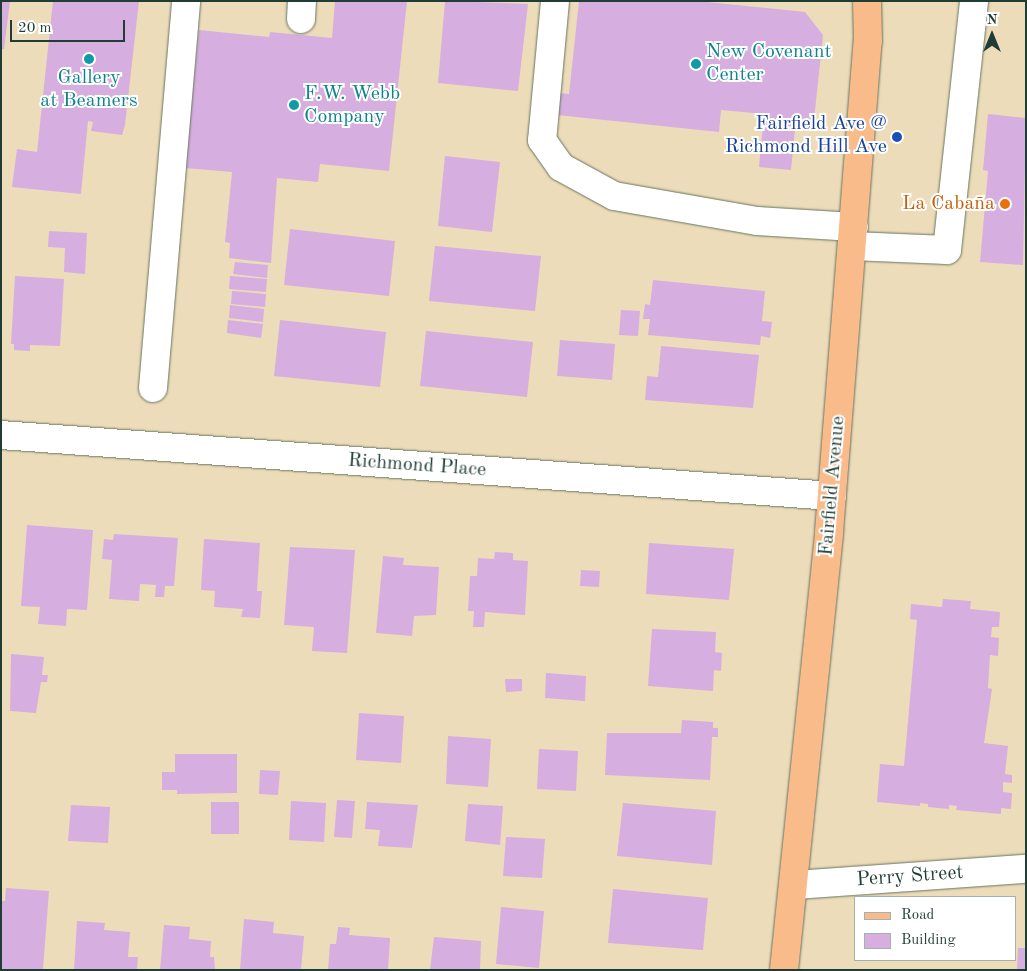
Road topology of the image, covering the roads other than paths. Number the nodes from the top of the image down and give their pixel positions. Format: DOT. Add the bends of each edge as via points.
graph roads {
  1 [pos="186,1"];
  2 [pos="555,1"];
  3 [pos="867,1"];
  4 [pos="974,1"];
  5 [pos="853,236"];
  6 [pos="153,388"];
  7 [pos="1,435"];
  8 [pos="832,496"];
  9 [pos="1026,869"];
  10 [pos="795,885"];
  11 [pos="784,970"];
  1 -- 6 [label="street"];
  2 -- 5 [label="street" via="542,140 561,167 614,196"];
  3 -- 5 [label="main road, Fairfield Avenue" via="868,41"];
  4 -- 5 [label="street" via="947,250"];
  5 -- 8 [label="main road, Fairfield Avenue"];
  7 -- 8 [label="street, Richmond Place"];
  8 -- 10 [label="main road, Fairfield Avenue"];
  9 -- 10 [label="street, Perry Street"];
  10 -- 11 [label="main road, Fairfield Avenue"];
}
